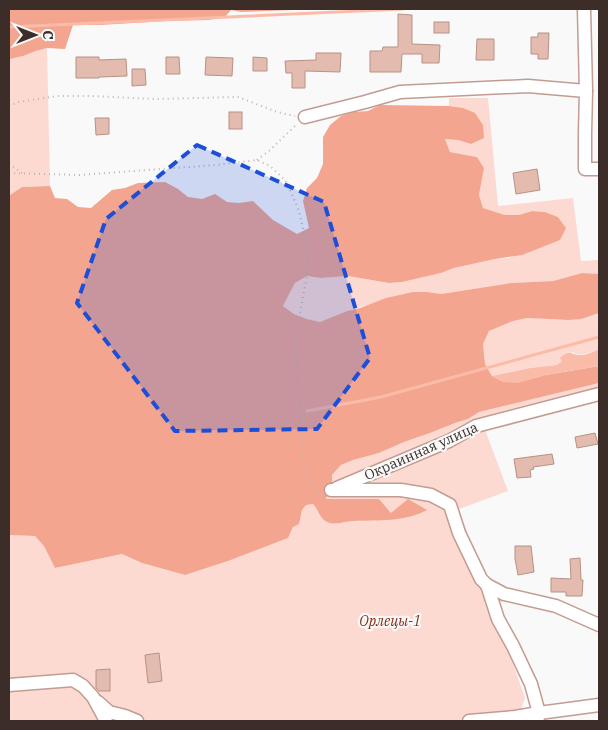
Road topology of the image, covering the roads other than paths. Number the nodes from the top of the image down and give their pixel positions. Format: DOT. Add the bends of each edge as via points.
graph roads {
  1 [pos="584,9"];
  2 [pos="586,91"];
  3 [pos="305,117"];
  4 [pos="599,169"];
  5 [pos="599,394"];
  6 [pos="488,586"];
  7 [pos="599,625"];
  8 [pos="9,685"];
  9 [pos="92,697"];
  10 [pos="599,705"];
  11 [pos="538,717"];
  12 [pos="106,721"];
  13 [pos="137,721"];
  14 [pos="469,721"];
  1 -- 2 [label="street"];
  2 -- 3 [label="street" via="528,86 400,92"];
  2 -- 4 [label="street" via="585,169"];
  5 -- 6 [label="street, Окраинная улица" via="476,426 449,441 331,490 401,490 432,495 450,505 459,533 481,579"];
  6 -- 7 [label="street" via="504,594 556,606"];
  6 -- 11 [label="street" via="498,619 531,684"];
  8 -- 9 [label="street" via="73,680"];
  9 -- 12 [label="street"];
  9 -- 13 [label="street" via="109,712"];
  10 -- 11 [label="street"];
  11 -- 14 [label="street"];
}
